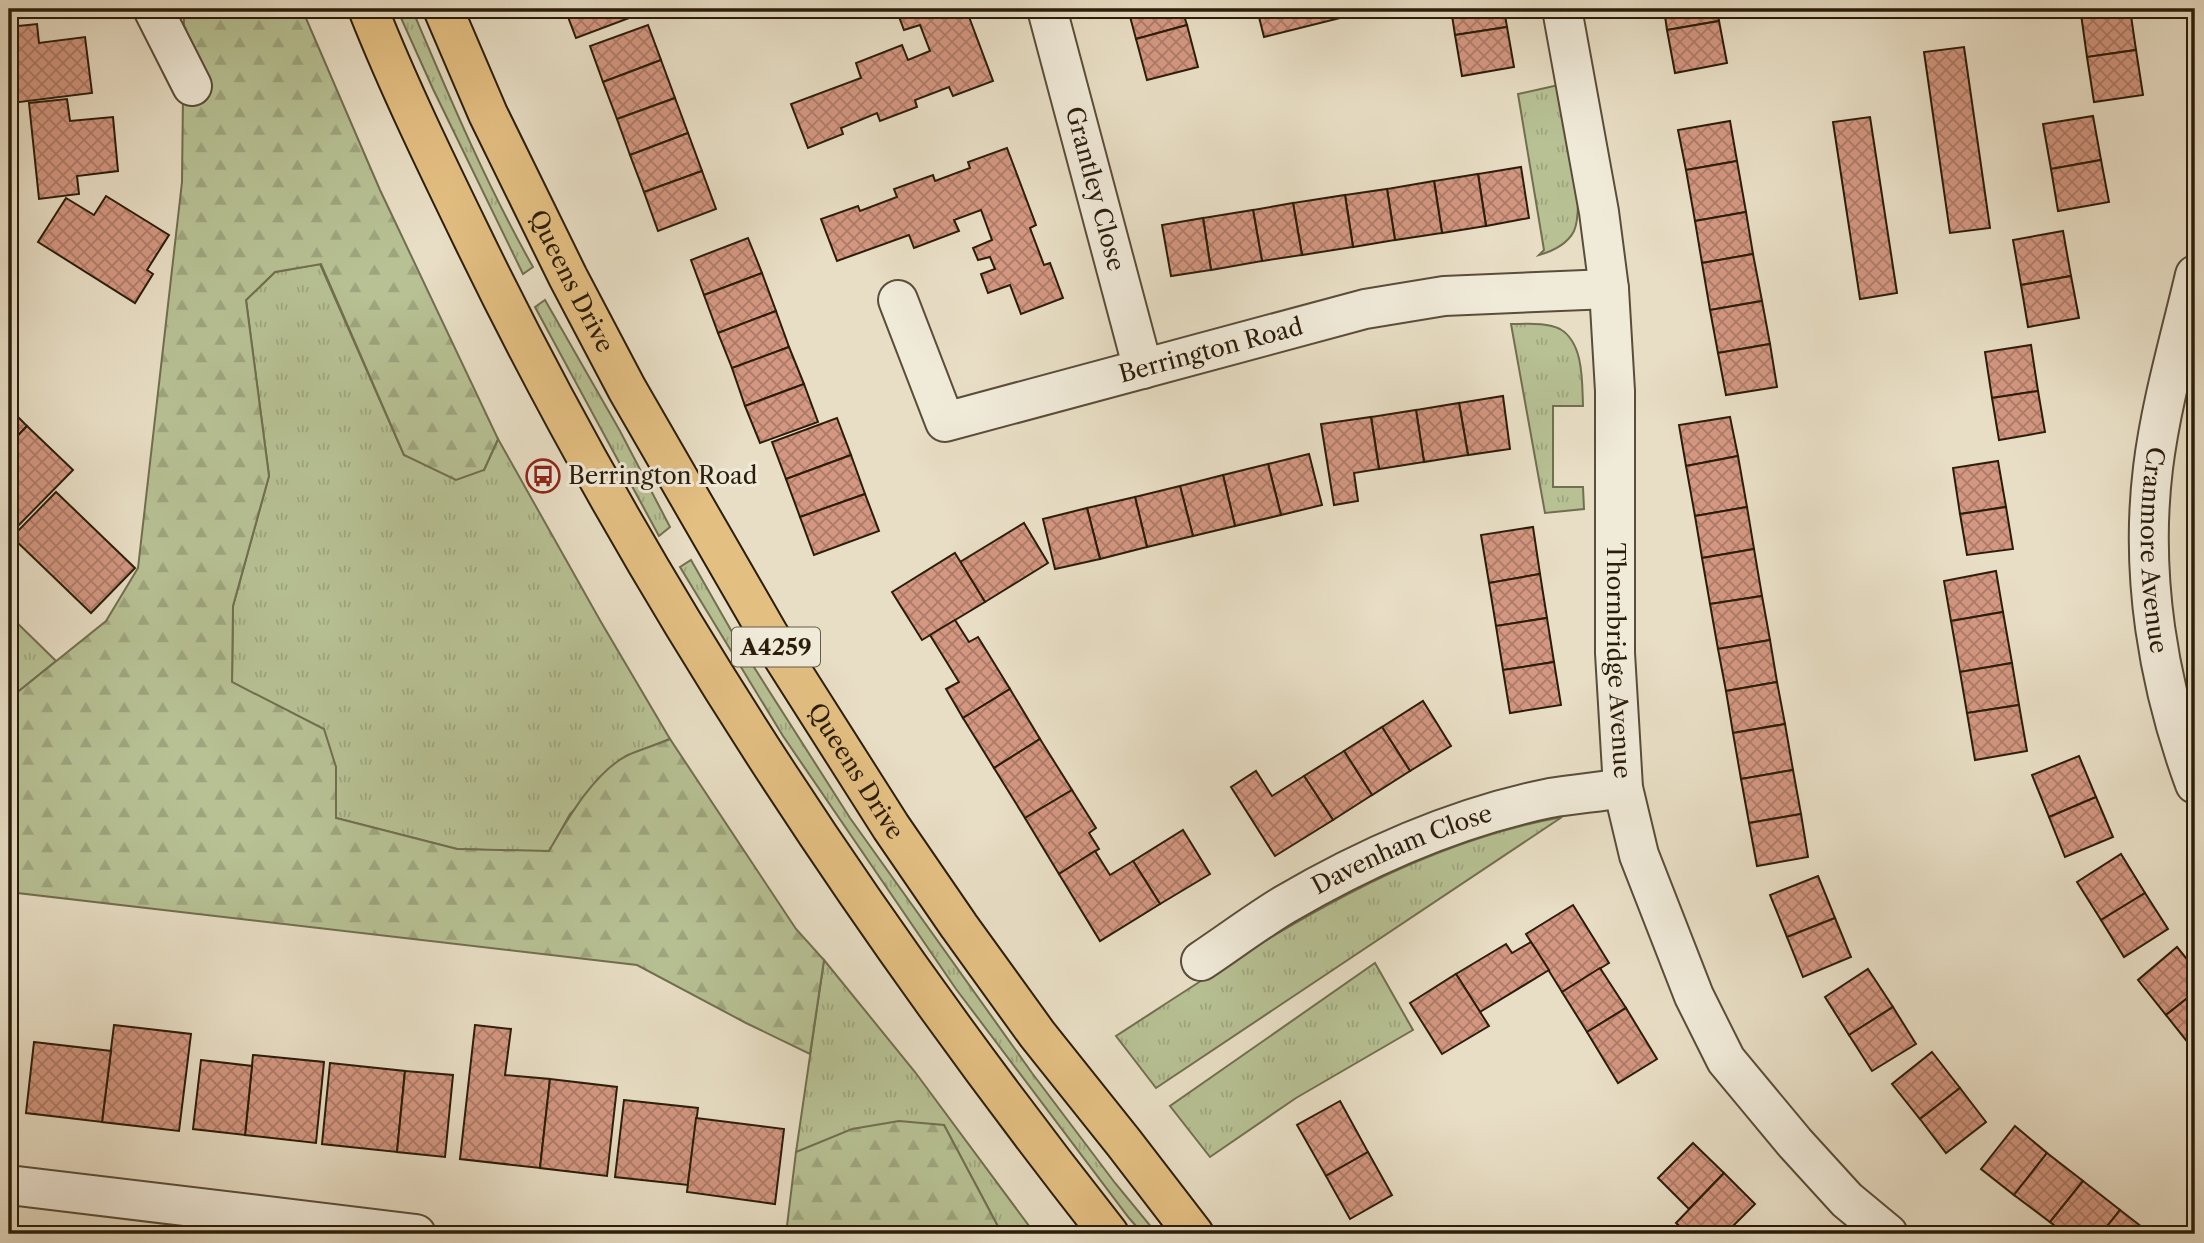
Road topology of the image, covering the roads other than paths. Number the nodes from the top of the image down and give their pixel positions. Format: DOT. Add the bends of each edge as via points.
graph roads {
  1 [pos="153,9"];
  2 [pos="368,9"];
  3 [pos="443,9"];
  4 [pos="1047,9"];
  5 [pos="1562,9"];
  6 [pos="192,86"];
  7 [pos="2195,275"];
  8 [pos="1609,289"];
  9 [pos="898,300"];
  10 [pos="1143,369"];
  11 [pos="2195,784"];
  12 [pos="1623,788"];
  13 [pos="1201,961"];
  14 [pos="9,1185"];
  15 [pos="310,1229"];
  16 [pos="416,1234"];
  17 [pos="1109,1234"];
  18 [pos="1194,1234"];
  19 [pos="1888,1234"];
  1 -- 6 [label="street"];
  2 -- 17 [label="main road, A4259" via="509,313 640,553 774,771 883,931"];
  3 -- 18 [label="main road, Queens Drive / A4259" via="488,114 573,288 626,389 769,635 959,926 1037,1034"];
  4 -- 10 [label="street, Grantley Close"];
  5 -- 8 [label="street, Thornbridge Avenue"];
  7 -- 11 [label="street, Cranmore Avenue" via="2153,469 2150,547 2159,652 2176,729"];
  8 -- 10 [label="street, Berrington Road" via="1444,296 1365,309"];
  8 -- 12 [label="street, Thornbridge Avenue" via="1615,391 1615,653"];
  9 -- 10 [label="street, Berrington Road" via="946,422"];
  12 -- 13 [label="street, Davenham Close" via="1501,811 1380,855 1284,905"];
  12 -- 19 [label="street, Thornbridge Avenue" via="1639,855 1664,923 1726,1060 1847,1200"];
  14 -- 15 [label="street" via="156,1202"];
  15 -- 16 [label="street"];
}
